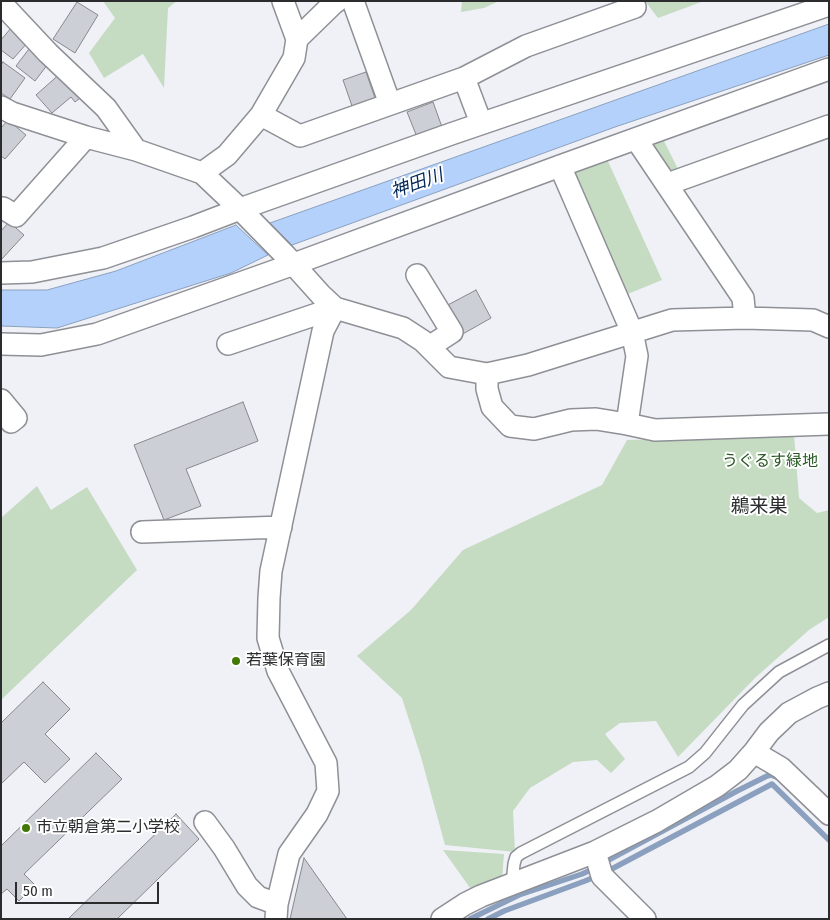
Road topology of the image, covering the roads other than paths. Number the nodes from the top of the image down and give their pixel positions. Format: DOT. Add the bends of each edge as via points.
graph roads {
  1 [pos="4,1"];
  2 [pos="283,1"];
  3 [pos="337,1"];
  4 [pos="353,1"];
  5 [pos="829,5"];
  6 [pos="635,7"];
  7 [pos="297,39"];
  8 [pos="829,69"];
  9 [pos="464,78"];
  10 [pos="390,104"];
  11 [pos="1,107"];
  12 [pos="261,115"];
  13 [pos="481,123"];
  14 [pos="829,126"];
  15 [pos="86,137"];
  16 [pos="636,139"];
  17 [pos="136,150"];
  18 [pos="560,166"];
  19 [pos="202,173"];
  20 [pos="669,188"];
  21 [pos="3,208"];
  22 [pos="243,212"];
  23 [pos="290,260"];
  24 [pos="1,273"];
  25 [pos="417,275"];
  26 [pos="334,308"];
  27 [pos="744,318"];
  28 [pos="829,327"];
  29 [pos="632,332"];
  30 [pos="1,344"];
  31 [pos="228,344"];
  32 [pos="429,347"];
  33 [pos="487,374"];
  34 [pos="1,400"];
  35 [pos="10,422"];
  36 [pos="627,424"];
  37 [pos="829,424"];
  38 [pos="280,527"];
  39 [pos="142,532"];
  40 [pos="829,644"];
  41 [pos="829,693"];
  42 [pos="754,752"];
  43 [pos="829,814"];
  44 [pos="205,822"];
  45 [pos="595,852"];
  46 [pos="512,884"];
  47 [pos="276,911"];
  48 [pos="442,919"];
  49 [pos="646,919"];
  1 -- 17 [label="street" via="3,5 48,53 106,108"];
  2 -- 7 [label="street"];
  3 -- 7 [label="street"];
  4 -- 10 [label="street"];
  5 -- 13 [label="street"];
  6 -- 9 [label="street" via="526,46"];
  7 -- 12 [label="street" via="294,58"];
  8 -- 16 [label="street"];
  9 -- 10 [label="street"];
  9 -- 13 [label="street"];
  10 -- 12 [label="street" via="300,136"];
  11 -- 15 [label="street"];
  12 -- 19 [label="street" via="227,155"];
  13 -- 22 [label="street"];
  14 -- 20 [label="street" via="676,181"];
  15 -- 17 [label="street"];
  15 -- 21 [label="street" via="16,216"];
  16 -- 18 [label="street"];
  16 -- 20 [label="street"];
  17 -- 19 [label="street"];
  18 -- 23 [label="street"];
  18 -- 29 [label="street"];
  19 -- 22 [label="street"];
  20 -- 27 [label="street" via="743,298"];
  22 -- 23 [label="street"];
  22 -- 24 [label="street" via="103,258 32,272"];
  23 -- 26 [label="street"];
  23 -- 30 [label="street" via="97,334 41,345"];
  25 -- 32 [label="street" via="452,332"];
  26 -- 31 [label="street"];
  26 -- 32 [label="street" via="403,328"];
  26 -- 38 [label="street" via="323,331"];
  27 -- 28 [label="street" via="813,320"];
  27 -- 29 [label="street" via="672,320"];
  29 -- 33 [label="street" via="528,365"];
  29 -- 36 [label="street" via="637,356"];
  32 -- 33 [label="street" via="449,367"];
  33 -- 36 [label="street" via="492,408 510,426 534,429 587,419"];
  34 -- 35 [label="street" via="16,418"];
  36 -- 37 [label="street" via="655,430"];
  38 -- 39 [label="street"];
  38 -- 47 [label="street" via="271,571 268,638 278,671 326,763 328,791 317,814 289,854"];
  40 -- 46 [label="lane" via="779,672 742,705 721,734 689,767 521,852 514,864"];
  41 -- 42 [label="street" via="789,714 769,732"];
  42 -- 43 [label="street" via="781,768"];
  42 -- 45 [label="street" via="717,786"];
  44 -- 47 [label="street" via="247,886"];
  45 -- 46 [label="street"];
  45 -- 49 [label="street" via="602,876"];
  46 -- 48 [label="street" via="473,900"];
}
